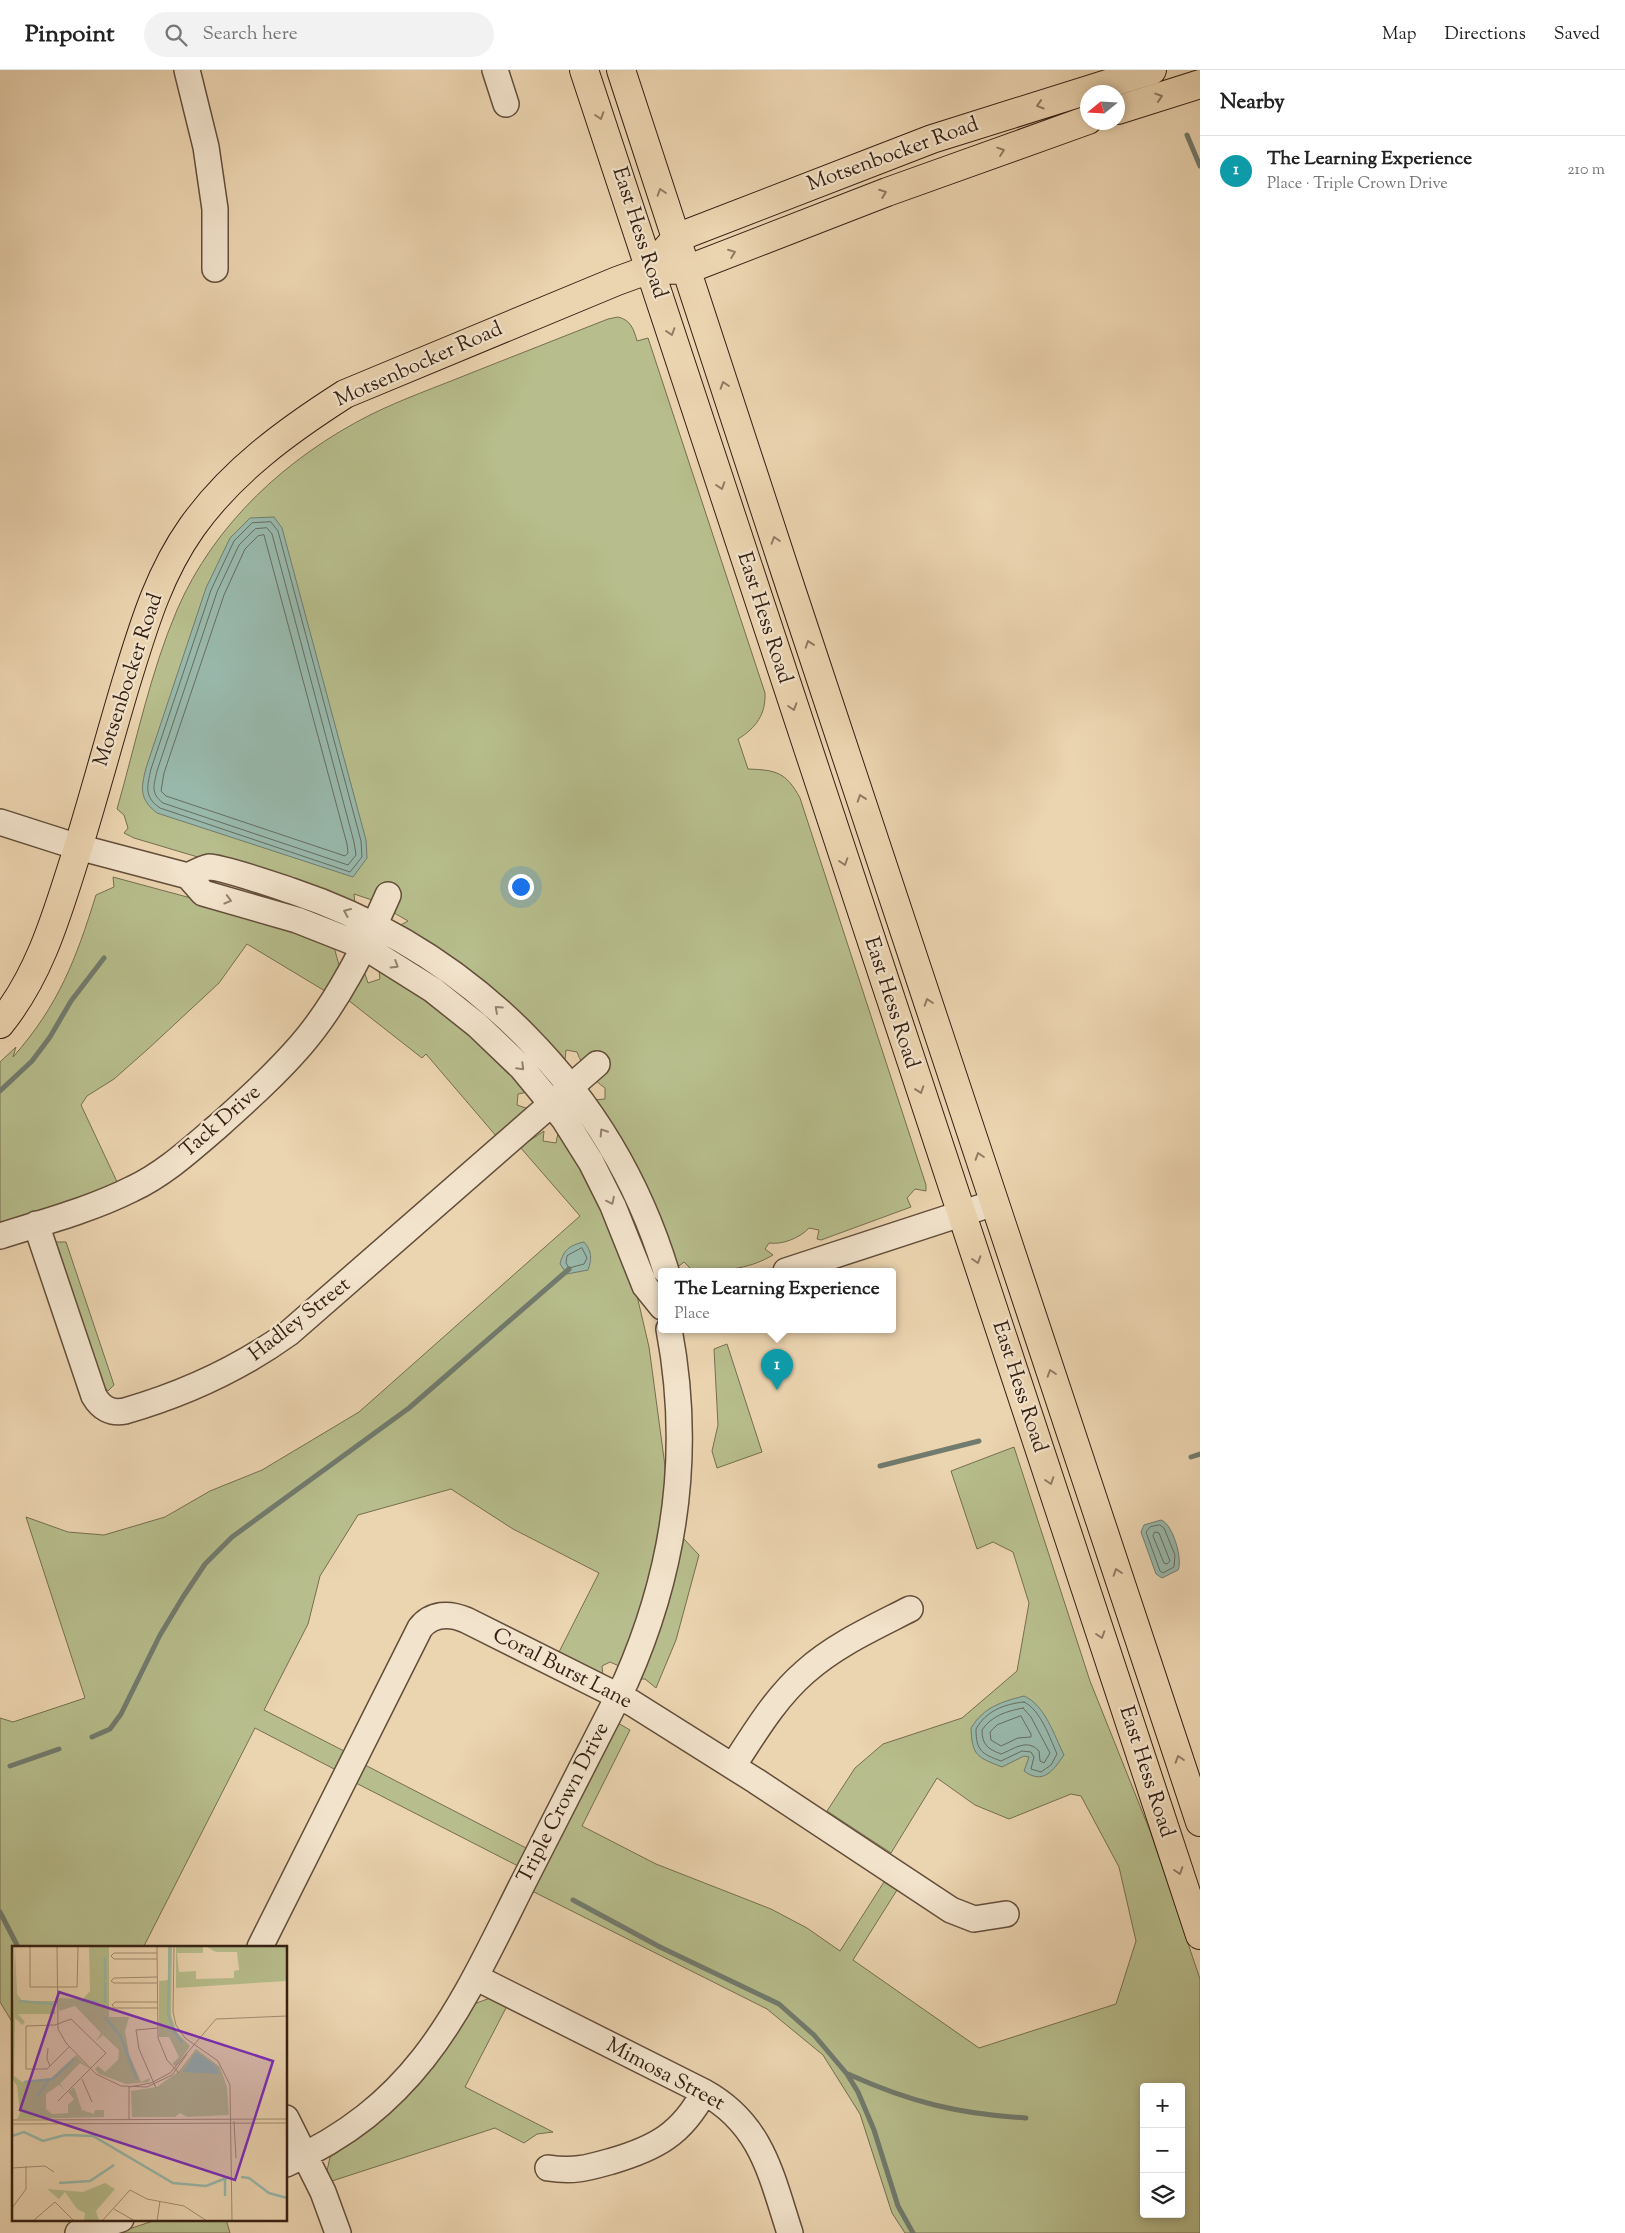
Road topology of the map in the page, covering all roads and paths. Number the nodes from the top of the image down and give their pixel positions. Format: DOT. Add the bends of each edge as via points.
graph roads {
  1 [pos="187,70"];
  2 [pos="495,70"];
  3 [pos="584,70"];
  4 [pos="621,70"];
  5 [pos="1152,70"];
  6 [pos="1200,84"];
  7 [pos="1110,85"];
  8 [pos="1080,95"];
  9 [pos="506,104"];
  10 [pos="1125,108"];
  11 [pos="1080,123"];
  12 [pos="676,238"];
  13 [pos="216,269"];
  14 [pos="650,269"];
  15 [pos="686,270"];
  16 [pos="0,822"];
  17 [pos="78,847"];
  18 [pos="388,895"];
  19 [pos="369,936"];
  20 [pos="0,1024"];
  21 [pos="596,1064"];
  22 [pos="571,1087"];
  23 [pos="552,1103"];
  24 [pos="994,1203"];
  25 [pos="962,1214"];
  26 [pos="36,1224"];
  27 [pos="0,1236"];
  28 [pos="665,1268"];
  29 [pos="795,1268"];
  30 [pos="658,1302"];
  31 [pos="669,1333"];
  32 [pos="910,1609"];
  33 [pos="618,1697"];
  34 [pos="733,1766"];
  35 [pos="1200,1822"];
  36 [pos="1006,1914"];
  37 [pos="1200,1935"];
  38 [pos="261,1946"];
  39 [pos="475,1977"];
  40 [pos="704,2092"];
  41 [pos="288,2127"];
  42 [pos="295,2159"];
  43 [pos="548,2168"];
  44 [pos="118,2220"];
  45 [pos="78,2233"];
  46 [pos="338,2233"];
  47 [pos="790,2233"];
  1 -- 13 [label="street" via="206,147 216,210"];
  2 -- 9 [label="street"];
  3 -- 14 [label="main road, East Hess Road, one-way"];
  12 -- 4 [label="main road, East Hess Road, one-way"];
  5 -- 7 [label="main road, Motsenbocker Road"];
  10 -- 6 [label="main road, one-way"];
  8 -- 12 [label="main road, Motsenbocker Road, one-way" via="909,148"];
  15 -- 11 [label="main road, Motsenbocker Road, one-way" via="895,189"];
  12 -- 14 [label="main road, Motsenbocker Road"];
  12 -- 15 [label="main road, East Hess Road"];
  14 -- 15 [label="main road, Motsenbocker Road"];
  14 -- 17 [label="main road, Motsenbocker Road" via="345,394 257,456 202,514 165,572 136,647"];
  14 -- 25 [label="main road, East Hess Road, one-way"];
  24 -- 15 [label="main road, East Hess Road, one-way"];
  16 -- 17 [label="street"];
  17 -- 19 [label="street" via="188,876 209,867 233,873 314,899"];
  17 -- 20 [label="main road, Motsenbocker Road" via="36,970"];
  18 -- 19 [label="street, Tack Drive"];
  22 -- 19 [label="street, one-way" via="540,1049 471,986 430,956"];
  19 -- 23 [label="street, one-way" via="461,1012 522,1068"];
  19 -- 26 [label="street, Tack Drive" via="339,992 306,1040 256,1092 213,1130 168,1168 133,1189"];
  21 -- 22 [label="street, Hadley Street"];
  22 -- 23 [label="street, Hadley Street"];
  28 -- 22 [label="street, one-way" via="645,1212 620,1162"];
  23 -- 26 [label="street, Hadley Street" via="323,1306 277,1342 230,1370 186,1390 125,1411 102,1416"];
  23 -- 30 [label="street, one-way" via="600,1179 645,1286"];
  24 -- 25 [label="street"];
  35 -- 24 [label="main road, East Hess Road, one-way"];
  25 -- 29 [label="street"];
  25 -- 37 [label="main road, East Hess Road, one-way"];
  26 -- 27 [label="street, Tack Drive"];
  31 -- 33 [label="street, Triple Crown Drive" via="678,1420 675,1514 657,1600"];
  32 -- 34 [label="street" via="843,1644 804,1673 770,1711"];
  33 -- 34 [label="street, Coral Burst Lane"];
  33 -- 38 [label="street, Coral Burst Lane" via="466,1620 434,1608 420,1628"];
  33 -- 39 [label="street, Triple Crown Drive"];
  34 -- 36 [label="street, Coral Burst Lane" via="951,1910 974,1919"];
  39 -- 40 [label="street, Mimosa Street"];
  39 -- 42 [label="street, Triple Crown Drive" via="438,2041 403,2083 348,2130"];
  40 -- 43 [label="street" via="684,2123 650,2148 578,2171"];
  40 -- 47 [label="street, Mimosa Street" via="733,2112 758,2143"];
  41 -- 42 [label="street"];
  42 -- 46 [label="street" via="323,2192"];
  44 -- 45 [label="street"];
}
